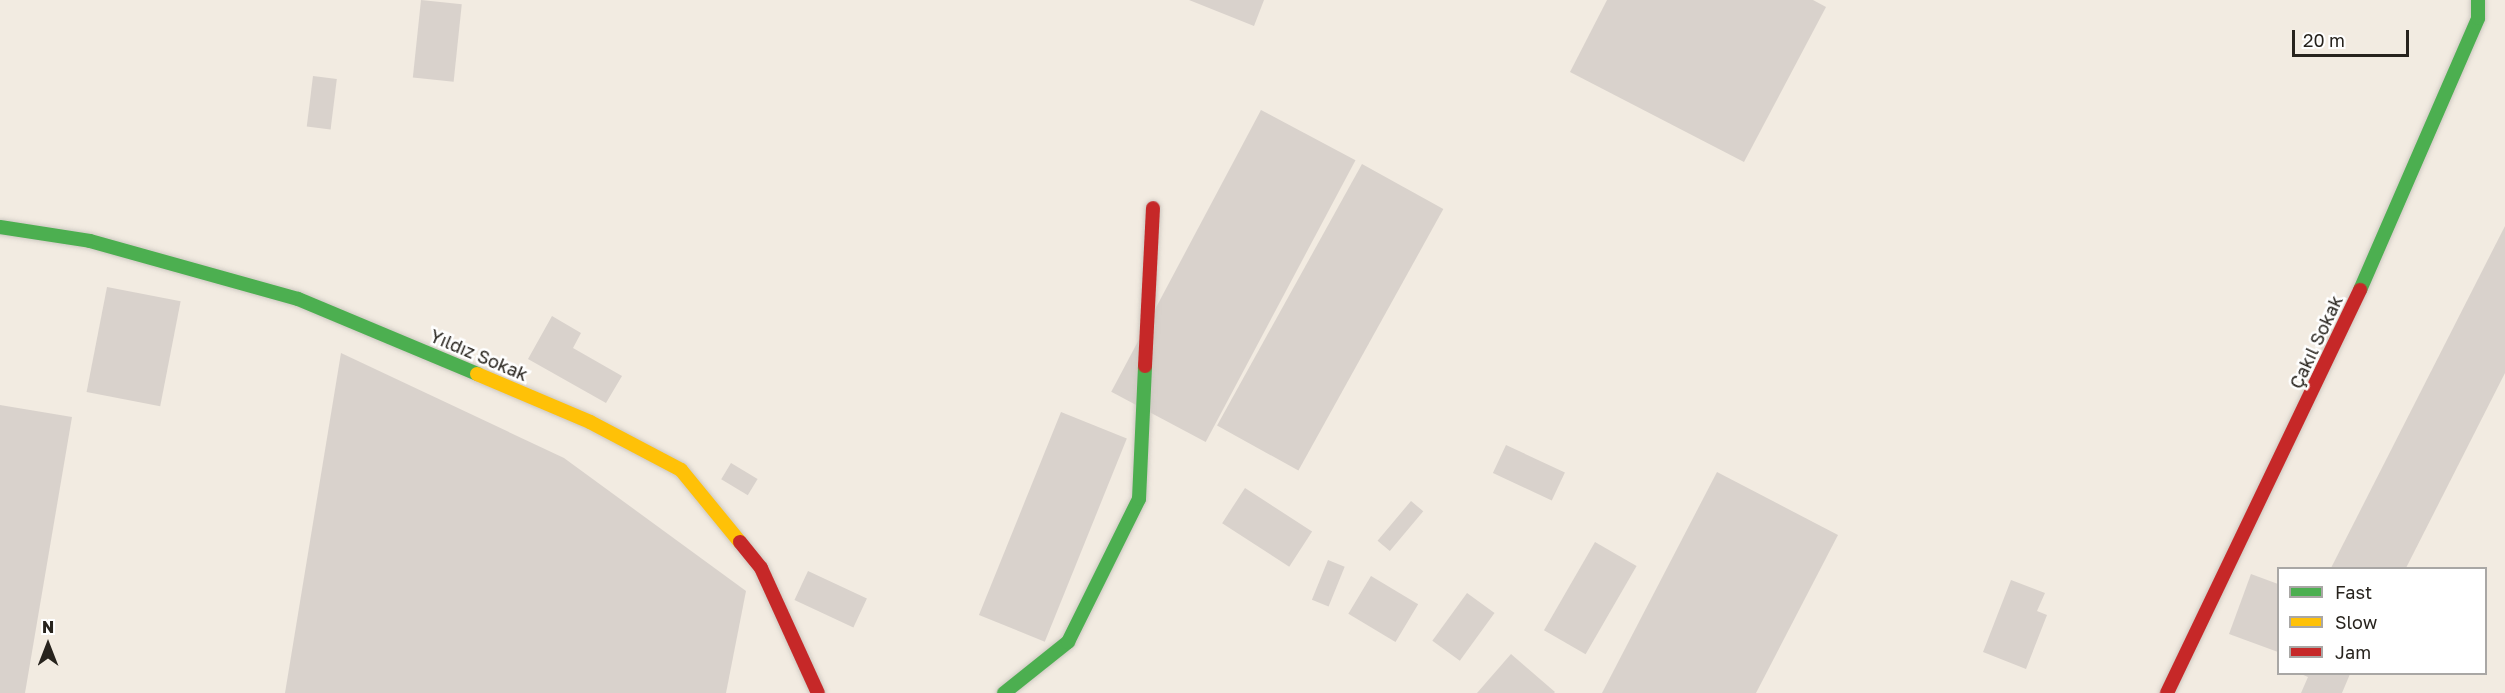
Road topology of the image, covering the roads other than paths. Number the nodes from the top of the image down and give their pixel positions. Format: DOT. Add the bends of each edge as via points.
graph roads {
  1 [pos="2478,0"];
  2 [pos="1154,208"];
  3 [pos="0,227"];
  4 [pos="818,693"];
  5 [pos="1004,693"];
  6 [pos="2167,693"];
  1 -- 6 [label="street, Çakıl Sokak" via="2478,18 2346,323"];
  2 -- 5 [label="street" via="1139,499 1068,642"];
  3 -- 4 [label="street, Yıldız Sokak" via="90,241 298,299 590,422 681,470 761,568"];
}
